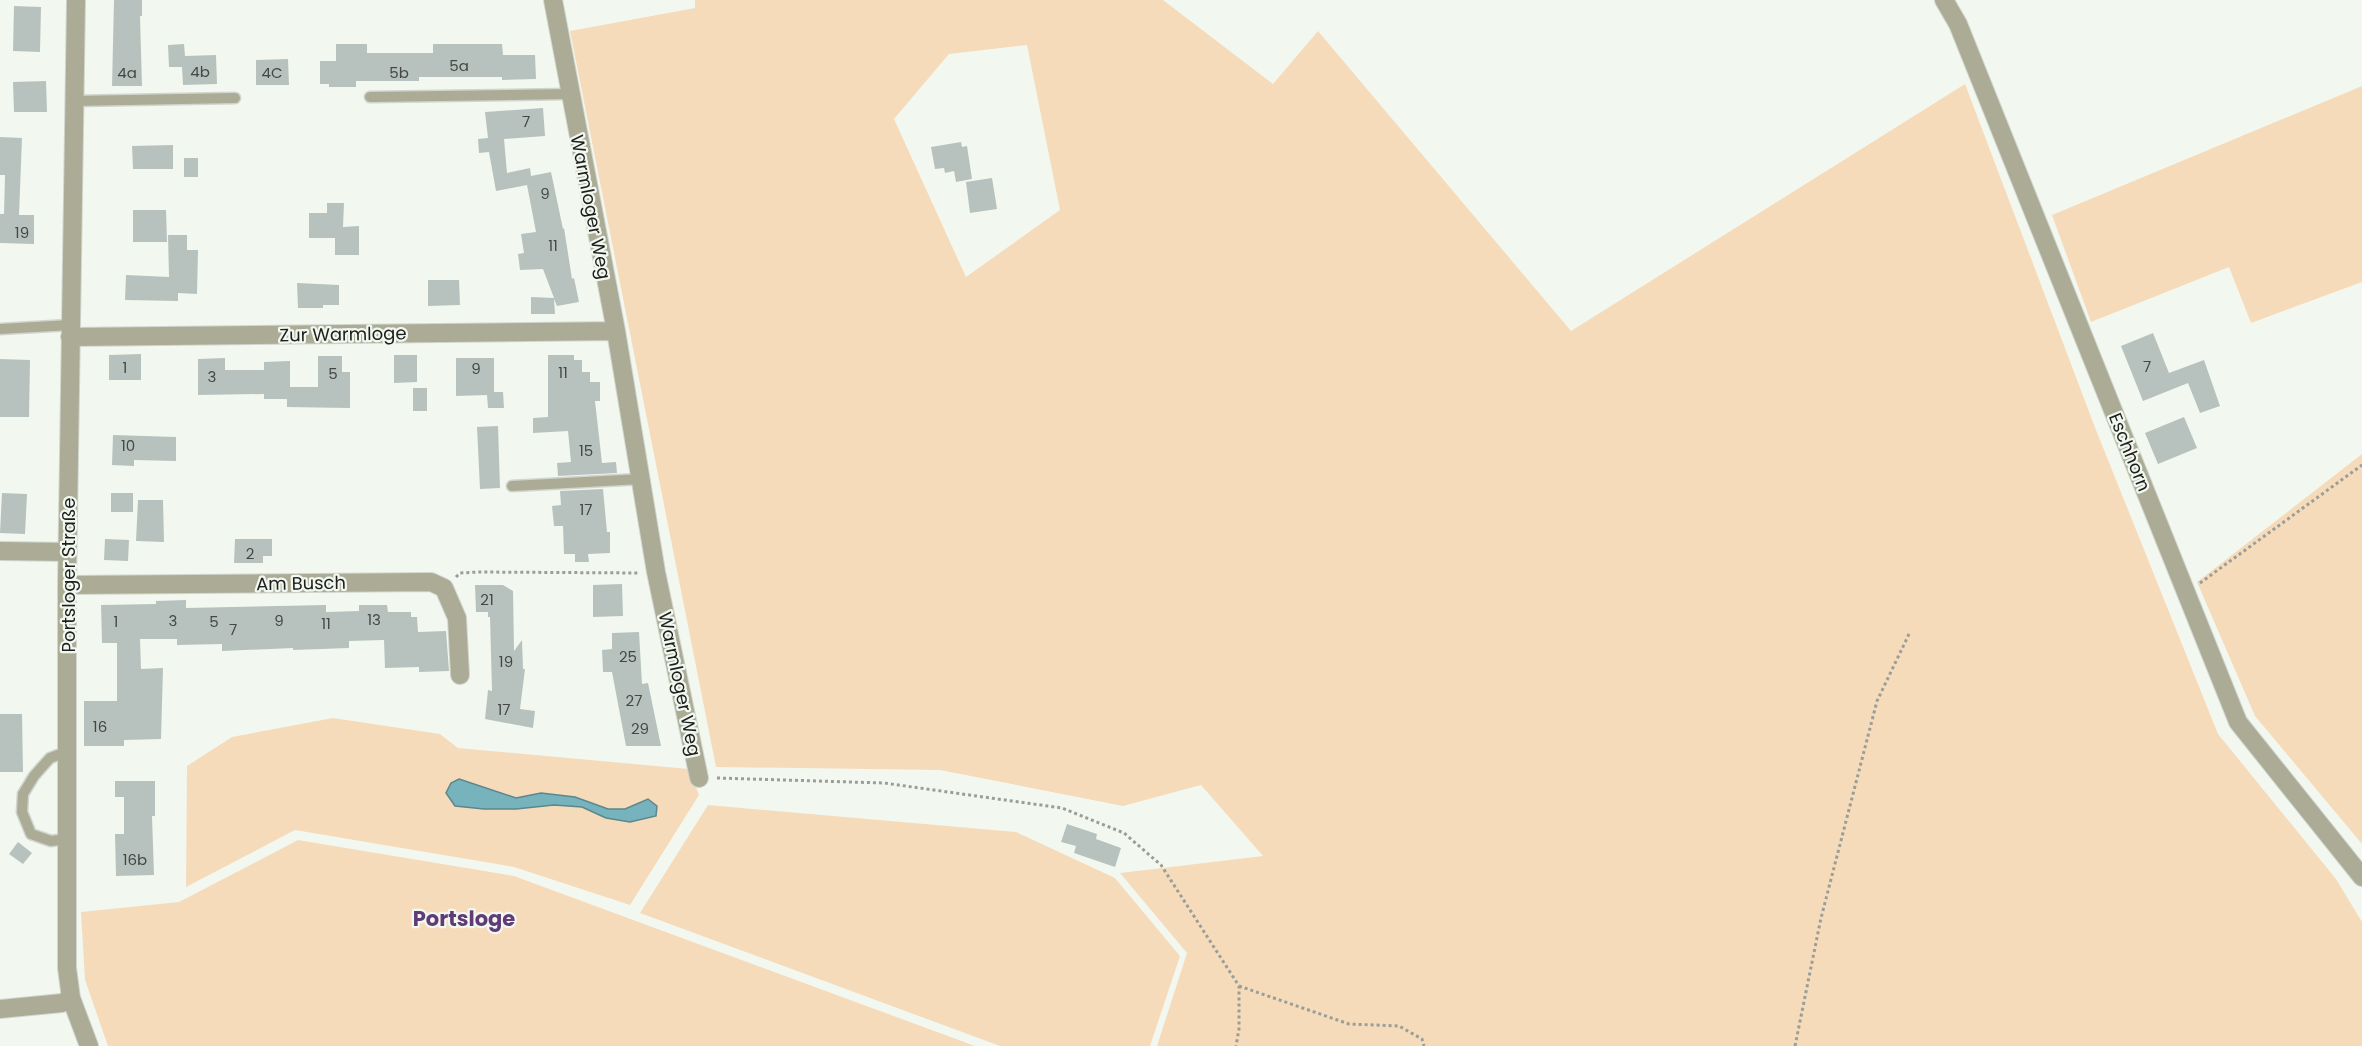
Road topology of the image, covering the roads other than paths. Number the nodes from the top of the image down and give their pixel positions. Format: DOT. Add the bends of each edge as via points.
graph roads {
  1 [pos="76,0"];
  2 [pos="553,0"];
  3 [pos="1944,0"];
  4 [pos="569,94"];
  5 [pos="370,97"];
  6 [pos="235,98"];
  7 [pos="74,101"];
  8 [pos="0,329"];
  9 [pos="70,331"];
  10 [pos="616,332"];
  11 [pos="641,479"];
  12 [pos="512,486"];
  13 [pos="0,551"];
  14 [pos="68,552"];
  15 [pos="67,585"];
  16 [pos="460,675"];
  17 [pos="66,752"];
  18 [pos="699,778"];
  19 [pos="66,840"];
  20 [pos="2362,877"];
  21 [pos="71,998"];
  22 [pos="0,1009"];
  23 [pos="89,1046"];
  1 -- 7 [label="street, Portsloger Straße"];
  2 -- 4 [label="street, Warmloger Weg"];
  3 -- 20 [label="street, Eschhorn" via="1958,24 2238,722"];
  4 -- 5 [label="lane"];
  4 -- 10 [label="street, Warmloger Weg"];
  6 -- 7 [label="lane"];
  7 -- 9 [label="street, Portsloger Straße"];
  8 -- 9 [label="lane"];
  9 -- 10 [label="street, Zur Warmloge"];
  9 -- 14 [label="street, Portsloger Straße"];
  10 -- 11 [label="street, Warmloger Weg"];
  11 -- 12 [label="lane"];
  11 -- 18 [label="street, Warmloger Weg"];
  13 -- 14 [label="street"];
  14 -- 15 [label="street, Portsloger Straße"];
  15 -- 16 [label="street, Am Busch" via="431,582 444,588 457,618"];
  15 -- 17 [label="street, Portsloger Straße"];
  17 -- 19 [label="street, Portsloger Straße"];
  17 -- 19 [label="lane" via="50,758 34,776 23,794 22,812 31,834 51,841"];
  19 -- 21 [label="street, Portsloger Straße" via="67,968"];
  21 -- 22 [label="street" via="62,1003"];
  21 -- 23 [label="street, Portsloger Straße"];
}
